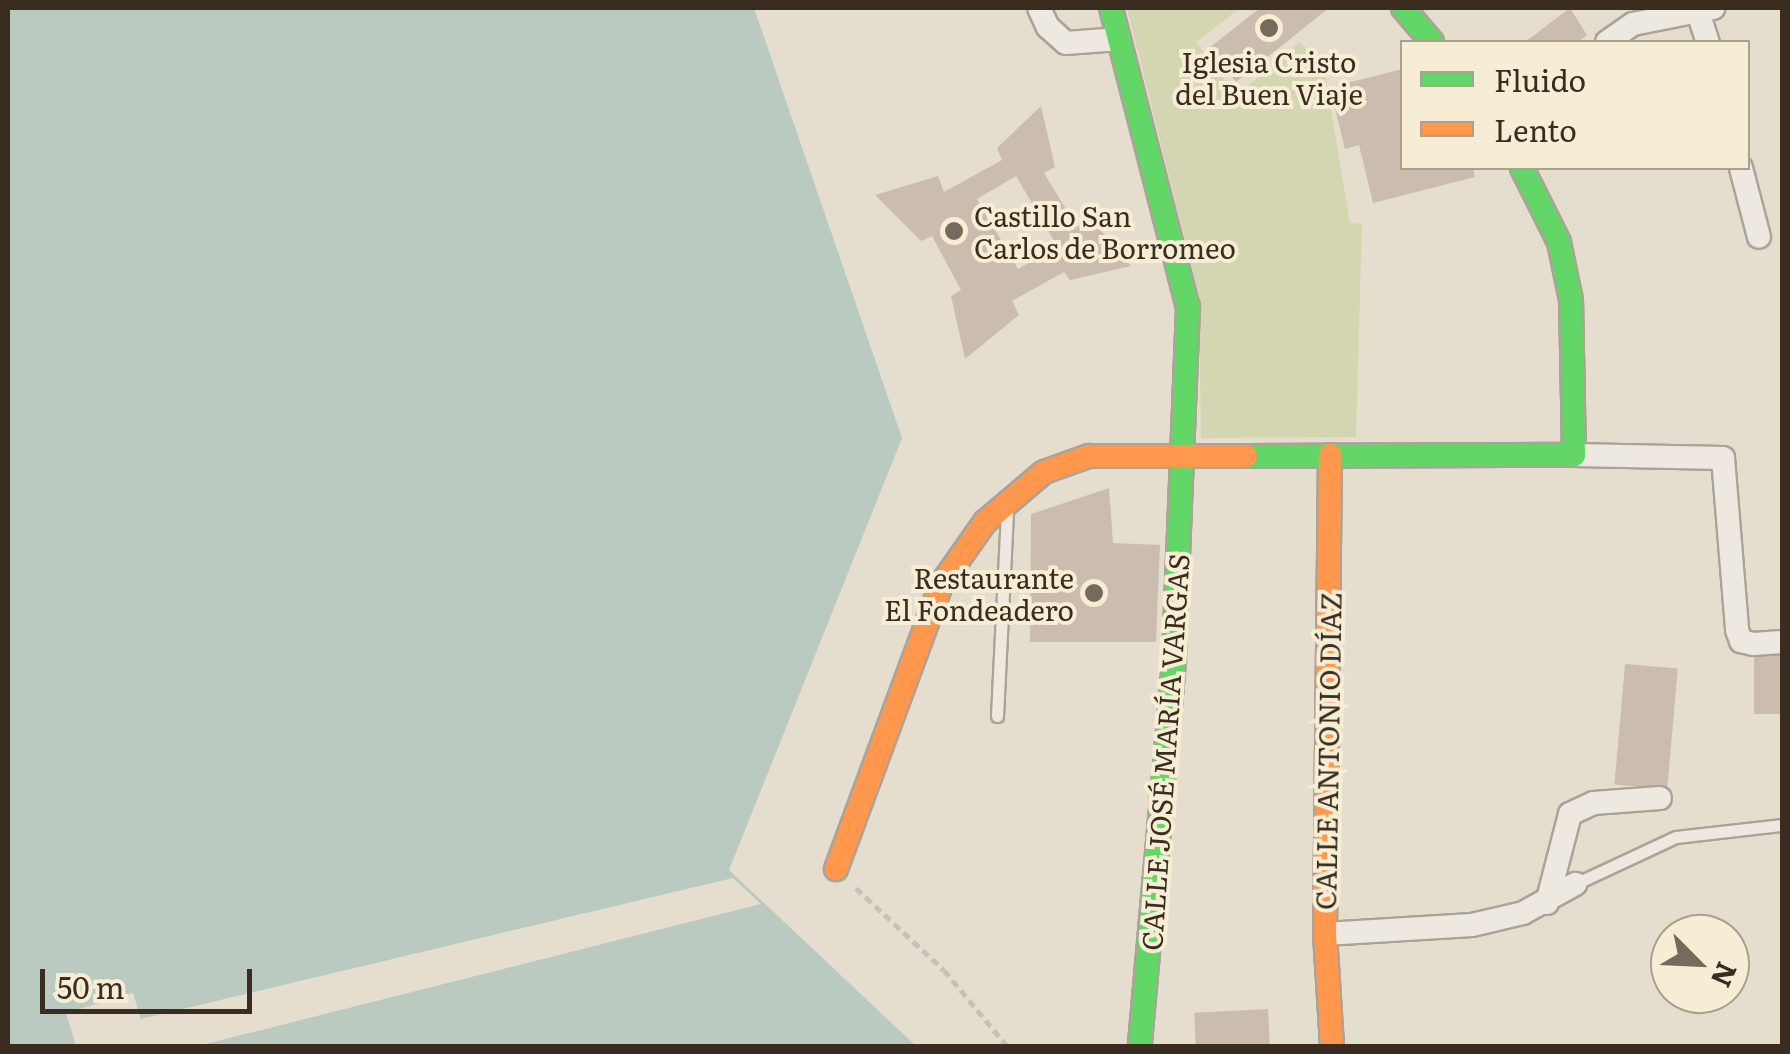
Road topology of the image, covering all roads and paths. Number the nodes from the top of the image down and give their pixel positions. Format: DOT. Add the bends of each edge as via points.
graph roads {
  1 [pos="1039,8"];
  2 [pos="1111,8"];
  3 [pos="1403,8"];
  4 [pos="1714,8"];
  5 [pos="1697,9"];
  6 [pos="1119,40"];
  7 [pos="1430,40"];
  8 [pos="1610,40"];
  9 [pos="1707,40"];
  10 [pos="1523,170"];
  11 [pos="1742,170"];
  12 [pos="1758,236"];
  13 [pos="1330,455"];
  14 [pos="1574,455"];
  15 [pos="1184,457"];
  16 [pos="1008,499"];
  17 [pos="1782,642"];
  18 [pos="997,716"];
  19 [pos="1660,798"];
  20 [pos="1782,824"];
  21 [pos="836,869"];
  22 [pos="1575,884"];
  23 [pos="1546,903"];
  24 [pos="1325,934"];
  25 [pos="1007,1046"];
  26 [pos="1140,1046"];
  27 [pos="1332,1046"];
  1 -- 6 [label="street" via="1066,43"];
  2 -- 6 [label="street, CALLE JOSÉ MARÍA VARGAS"];
  3 -- 7 [label="street"];
  4 -- 5 [label="street"];
  5 -- 8 [label="street" via="1632,24"];
  5 -- 9 [label="street"];
  6 -- 15 [label="street, CALLE JOSÉ MARÍA VARGAS" via="1188,307"];
  10 -- 14 [label="street" via="1559,242 1570,300 1577,366"];
  11 -- 12 [label="street"];
  13 -- 14 [label="street"];
  13 -- 15 [label="street"];
  13 -- 24 [label="street, CALLE ANTONIO DÍAZ"];
  14 -- 17 [label="street" via="1723,458 1737,630 1741,641"];
  15 -- 16 [label="street" via="1088,456 1044,472"];
  15 -- 26 [label="street, CALLE JOSÉ MARÍA VARGAS" via="1174,662"];
  16 -- 18 [label="lane"];
  16 -- 21 [label="street" via="942,583"];
  19 -- 23 [label="street" via="1594,803 1570,814"];
  20 -- 22 [label="lane" via="1676,838"];
  21 -- 25 [label="path" via="944,970"];
  22 -- 23 [label="street"];
  23 -- 24 [label="street" via="1472,924"];
  24 -- 27 [label="street, CALLE ANTONIO DÍAZ"];
}
